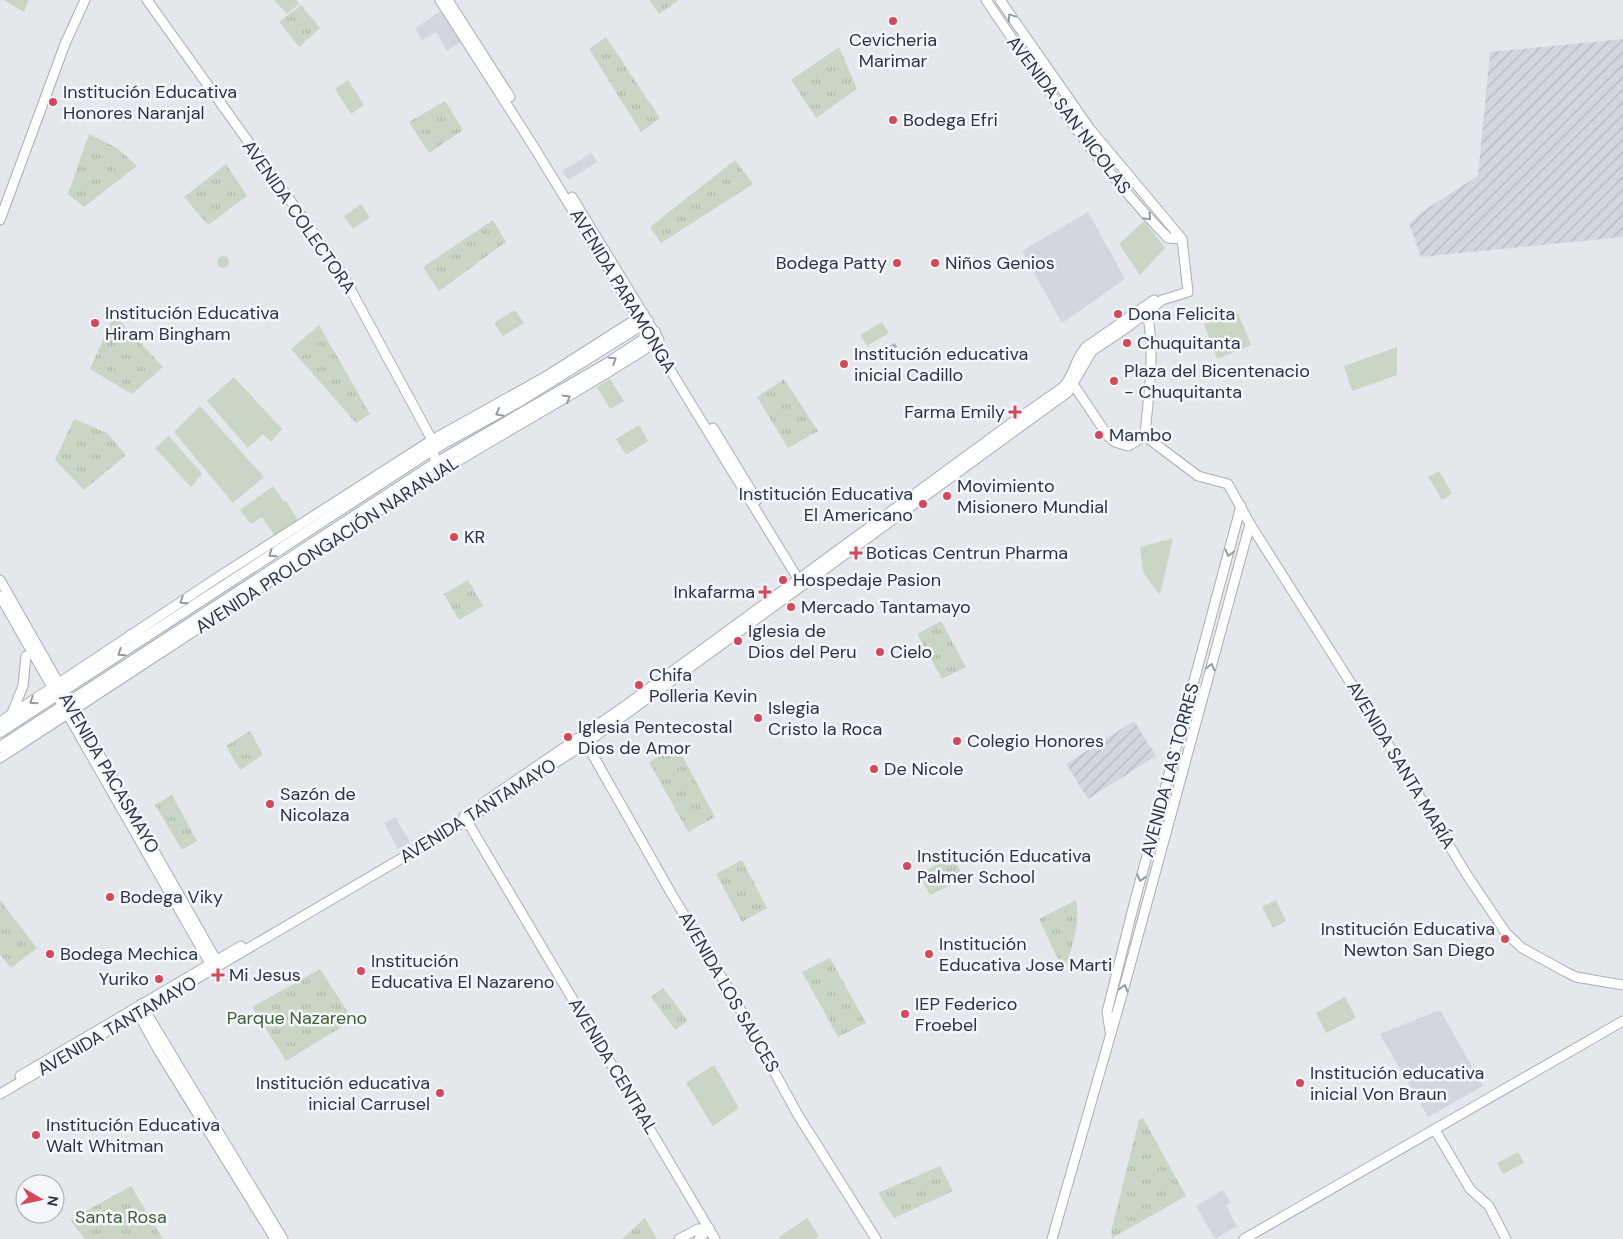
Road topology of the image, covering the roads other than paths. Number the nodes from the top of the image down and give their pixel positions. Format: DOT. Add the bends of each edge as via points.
graph roads {
  1 [pos="85,0"];
  2 [pos="146,0"];
  3 [pos="440,0"];
  4 [pos="448,0"];
  5 [pos="986,0"];
  6 [pos="1000,0"];
  7 [pos="0,220"];
  8 [pos="1182,239"];
  9 [pos="1187,289"];
  10 [pos="1147,313"];
  11 [pos="644,319"];
  12 [pos="654,338"];
  13 [pos="1073,384"];
  14 [pos="504,400"];
  15 [pos="520,401"];
  16 [pos="527,412"];
  17 [pos="519,426"];
  18 [pos="1145,436"];
  19 [pos="434,444"];
  20 [pos="436,463"];
  21 [pos="436,474"];
  22 [pos="1241,506"];
  23 [pos="1250,524"];
  24 [pos="296,528"];
  25 [pos="292,541"];
  26 [pos="294,556"];
  27 [pos="305,558"];
  28 [pos="0,580"];
  29 [pos="802,580"];
  30 [pos="0,596"];
  31 [pos="131,636"];
  32 [pos="146,637"];
  33 [pos="148,652"];
  34 [pos="26,656"];
  35 [pos="145,663"];
  36 [pos="57,690"];
  37 [pos="68,708"];
  38 [pos="12,715"];
  39 [pos="1,723"];
  40 [pos="0,732"];
  41 [pos="586,743"];
  42 [pos="0,747"];
  43 [pos="0,758"];
  44 [pos="466,818"];
  45 [pos="215,965"];
  46 [pos="1623,985"];
  47 [pos="139,1008"];
  48 [pos="1621,1023"];
  49 [pos="1111,1036"];
  50 [pos="0,1088"];
  51 [pos="0,1094"];
  52 [pos="1436,1130"];
  53 [pos="709,1228"];
  54 [pos="275,1239"];
  55 [pos="283,1239"];
  56 [pos="679,1239"];
  57 [pos="699,1239"];
  58 [pos="715,1239"];
  59 [pos="876,1239"];
  60 [pos="1052,1239"];
  61 [pos="1244,1239"];
  62 [pos="1506,1239"];
  1 -- 7 [label="street" via="65,44"];
  2 -- 19 [label="street, AVENIDA COLECTORA" via="340,270"];
  3 -- 11 [label="street, AVENIDA PARAMONGA"];
  4 -- 11 [label="street, AVENIDA PARAMONGA"];
  5 -- 8 [label="street, AVENIDA SAN NICOLAS, one-way" via="1091,150 1168,238"];
  8 -- 6 [label="street, AVENIDA SAN NICOLAS, one-way" via="1090,129"];
  8 -- 9 [label="street"];
  9 -- 10 [label="street, AVENIDA TANTAMAYO" via="1162,300"];
  9 -- 29 [label="street, AVENIDA TANTAMAYO" via="1161,295 1086,347 1079,354 1068,383 1062,388"];
  10 -- 13 [label="street, AVENIDA TANTAMAYO" via="1092,351"];
  10 -- 18 [label="street" via="1151,351"];
  11 -- 12 [label="street, AVENIDA PARAMONGA"];
  11 -- 14 [label="street, AVENIDA PROLONGACIÓN NARANJAL"];
  11 -- 15 [label="main road, AVENIDA PROLONGACIÓN NARANJAL"];
  16 -- 12 [label="main road, AVENIDA PROLONGACIÓN NARANJAL, one-way"];
  17 -- 12 [label="street, AVENIDA PROLONGACIÓN NARANJAL, one-way" via="613,370"];
  12 -- 29 [label="street, AVENIDA PARAMONGA"];
  13 -- 18 [label="street" via="1115,442 1128,446"];
  13 -- 29 [label="street, AVENIDA TANTAMAYO" via="1068,392"];
  14 -- 15 [label="main road"];
  14 -- 19 [label="street, AVENIDA PROLONGACIÓN NARANJAL"];
  15 -- 19 [label="main road, AVENIDA PROLONGACIÓN NARANJAL, one-way"];
  16 -- 17 [label="main road"];
  16 -- 20 [label="main road, AVENIDA PROLONGACIÓN NARANJAL"];
  17 -- 21 [label="street, AVENIDA PROLONGACIÓN NARANJAL"];
  18 -- 22 [label="street, AVENIDA SANTA MARÍA" via="1198,476 1228,484"];
  19 -- 20 [label="street, AVENIDA COLECTORA"];
  19 -- 24 [label="street, AVENIDA PROLONGACIÓN NARANJAL"];
  19 -- 25 [label="main road, AVENIDA PROLONGACIÓN NARANJAL"];
  20 -- 21 [label="street, AVENIDA COLECTORA"];
  20 -- 26 [label="main road, AVENIDA PROLONGACIÓN NARANJAL"];
  21 -- 27 [label="street, AVENIDA PROLONGACIÓN NARANJAL"];
  22 -- 23 [label="street, AVENIDA SANTA MARÍA"];
  22 -- 49 [label="street, AVENIDA LAS TORRES, one-way" via="1132,913 1108,1012"];
  23 -- 46 [label="street, AVENIDA SANTA MARÍA" via="1506,933 1522,948 1576,977"];
  49 -- 23 [label="street, AVENIDA LAS TORRES, one-way"];
  24 -- 25 [label="main road"];
  24 -- 31 [label="street, AVENIDA PROLONGACIÓN NARANJAL, one-way"];
  25 -- 32 [label="main road, AVENIDA PROLONGACIÓN NARANJAL, one-way"];
  26 -- 27 [label="main road"];
  26 -- 33 [label="main road, AVENIDA PROLONGACIÓN NARANJAL"];
  27 -- 35 [label="street, AVENIDA PROLONGACIÓN NARANJAL"];
  28 -- 36 [label="street, AVENIDA PACASMAYO"];
  29 -- 41 [label="street, AVENIDA TANTAMAYO"];
  29 -- 44 [label="street, AVENIDA TANTAMAYO"];
  30 -- 36 [label="street, AVENIDA PACASMAYO"];
  31 -- 32 [label="main road"];
  31 -- 36 [label="street, AVENIDA PROLONGACIÓN NARANJAL"];
  32 -- 36 [label="main road, AVENIDA PROLONGACIÓN NARANJAL, one-way"];
  33 -- 35 [label="main road"];
  33 -- 37 [label="main road, AVENIDA PROLONGACIÓN NARANJAL"];
  34 -- 38 [label="street" via="23,686"];
  35 -- 37 [label="street, AVENIDA PROLONGACIÓN NARANJAL"];
  36 -- 37 [label="street, AVENIDA PACASMAYO"];
  36 -- 38 [label="street, AVENIDA PROLONGACIÓN NARANJAL, one-way"];
  36 -- 40 [label="main road, AVENIDA PROLONGACIÓN NARANJAL"];
  37 -- 42 [label="main road, AVENIDA PROLONGACIÓN NARANJAL"];
  37 -- 43 [label="street, AVENIDA PROLONGACIÓN NARANJAL"];
  37 -- 45 [label="street, AVENIDA PACASMAYO"];
  38 -- 39 [label="street, AVENIDA PROLONGACIÓN NARANJAL"];
  41 -- 44 [label="street, AVENIDA TANTAMAYO"];
  41 -- 59 [label="street, AVENIDA LOS SAUCES" via="730,991 798,1116"];
  44 -- 45 [label="street, AVENIDA TANTAMAYO"];
  44 -- 53 [label="street, AVENIDA CENTRAL"];
  45 -- 47 [label="street, AVENIDA TANTAMAYO"];
  47 -- 50 [label="street, AVENIDA TANTAMAYO"];
  47 -- 51 [label="street, AVENIDA TANTAMAYO"];
  47 -- 54 [label="street" via="160,1054"];
  47 -- 55 [label="street"];
  48 -- 52 [label="street"];
  49 -- 60 [label="street, AVENIDA LAS TORRES"];
  52 -- 61 [label="street"];
  52 -- 62 [label="street" via="1470,1189 1489,1206"];
  53 -- 56 [label="street" via="698,1229"];
  53 -- 57 [label="street"];
  53 -- 58 [label="street, AVENIDA CENTRAL"];
}
